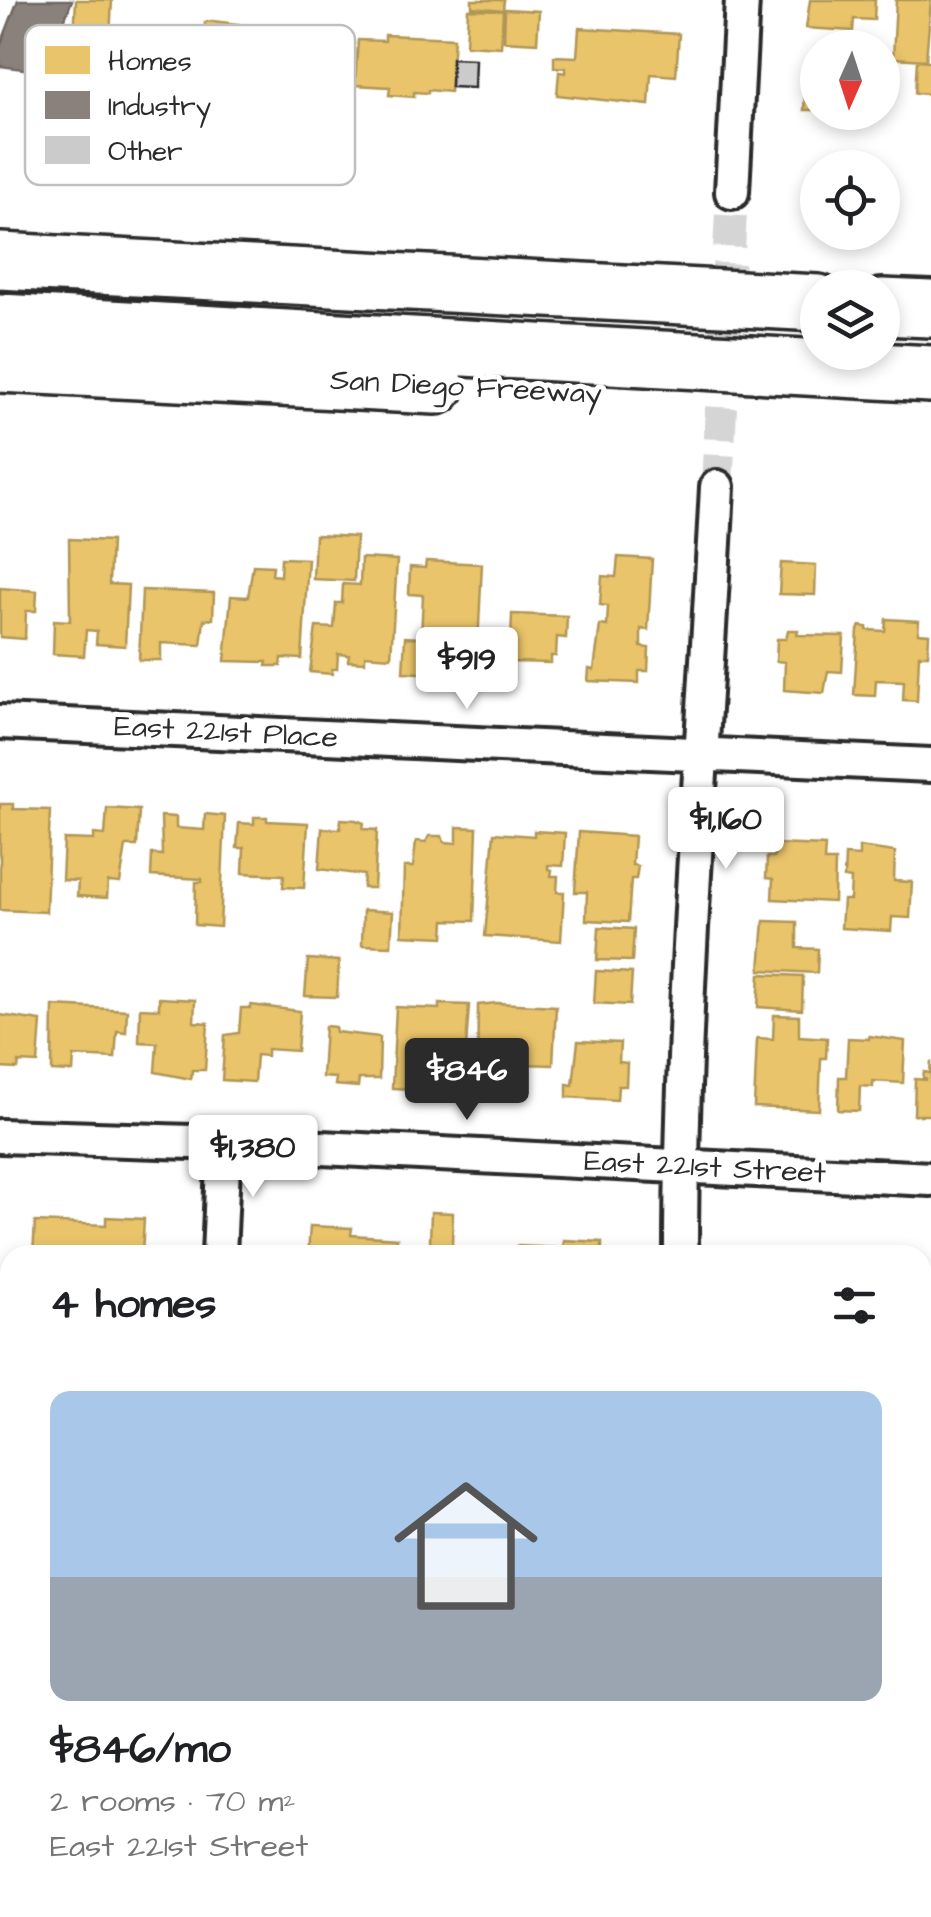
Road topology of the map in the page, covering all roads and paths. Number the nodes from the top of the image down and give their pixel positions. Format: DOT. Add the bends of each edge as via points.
graph roads {
  1 [pos="742,0"];
  2 [pos="732,192"];
  3 [pos="0,261"];
  4 [pos="0,296"];
  5 [pos="800,303"];
  6 [pos="900,308"];
  7 [pos="931,310"];
  8 [pos="0,322"];
  9 [pos="800,340"];
  10 [pos="900,347"];
  11 [pos="931,349"];
  12 [pos="0,364"];
  13 [pos="931,374"];
  14 [pos="931,412"];
  15 [pos="717,487"];
  16 [pos="0,722"];
  17 [pos="700,754"];
  18 [pos="931,764"];
  19 [pos="0,1136"];
  20 [pos="224,1143"];
  21 [pos="681,1164"];
  22 [pos="931,1180"];
  23 [pos="219,1245"];
  24 [pos="681,1245"];
  1 -- 2 [label="street"];
  3 -- 5 [label="highway"];
  4 -- 9 [label="highway"];
  6 -- 7 [label="highway"];
  8 -- 13 [label="highway"];
  10 -- 11 [label="highway"];
  12 -- 14 [label="highway, San Diego Freeway"];
  15 -- 17 [label="street"];
  16 -- 17 [label="street, East 221st Place"];
  17 -- 18 [label="street, East 221st Place"];
  17 -- 21 [label="street"];
  19 -- 20 [label="street, East 221st Street"];
  20 -- 21 [label="street, East 221st Street"];
  20 -- 23 [label="street"];
  21 -- 22 [label="street, East 221st Street"];
  21 -- 24 [label="street"];
}
